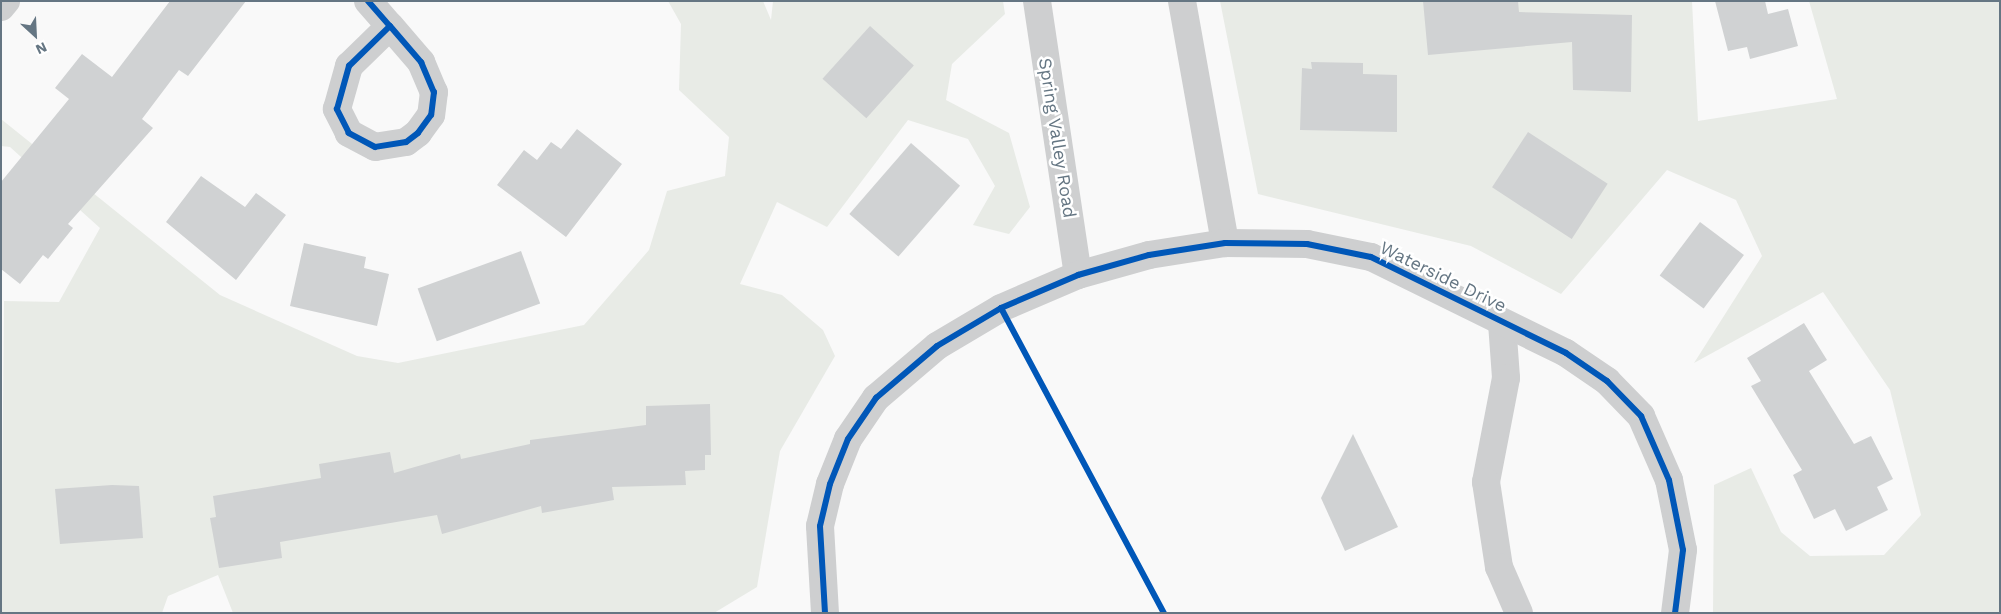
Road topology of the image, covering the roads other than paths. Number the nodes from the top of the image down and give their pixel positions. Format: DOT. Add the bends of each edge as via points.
graph roads {
  1 [pos="6,1"];
  2 [pos="368,1"];
  3 [pos="1037,1"];
  4 [pos="1182,1"];
  5 [pos="1,7"];
  6 [pos="390,26"];
  7 [pos="1225,243"];
  8 [pos="1078,275"];
  9 [pos="1502,323"];
  10 [pos="825,613"];
  11 [pos="1519,613"];
  12 [pos="1675,613"];
  1 -- 5 [label="street"];
  2 -- 6 [label="street"];
  3 -- 8 [label="street, Spring Valley Road"];
  4 -- 7 [label="street"];
  7 -- 8 [label="street, Waterside Drive" via="1149,255"];
  7 -- 9 [label="street, Waterside Drive" via="1307,244 1371,257"];
  8 -- 10 [label="street, Waterside Drive" via="1001,308 937,346 876,398 848,439 830,484 820,526"];
  9 -- 11 [label="street, Waterside Drive" via="1506,378 1486,482 1499,567"];
  9 -- 12 [label="street, Waterside Drive" via="1575,359 1607,381 1641,416 1660,455 1680,520 1682,559"];
}
